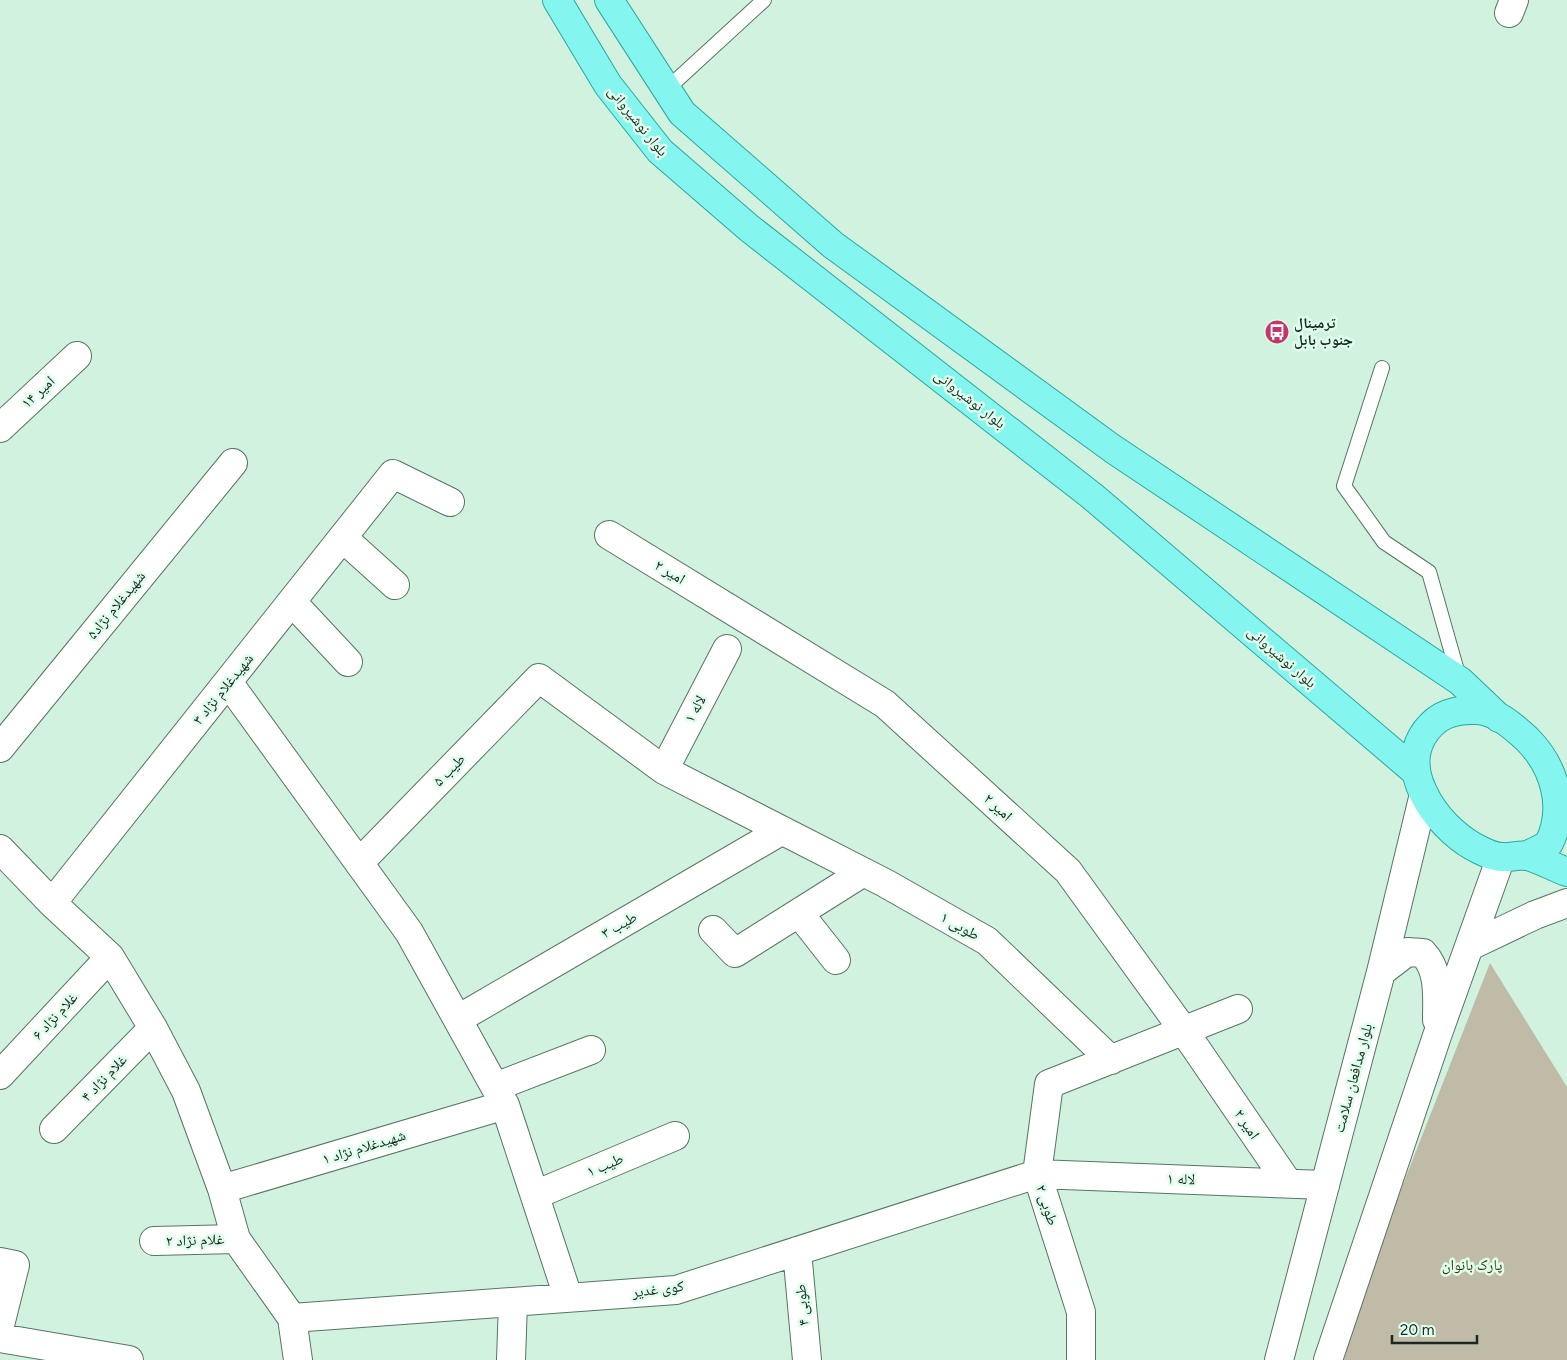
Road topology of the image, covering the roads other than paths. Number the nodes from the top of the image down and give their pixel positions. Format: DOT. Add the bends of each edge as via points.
graph roads {
  1 [pos="610,0"];
  2 [pos="764,0"];
  3 [pos="552,2"];
  4 [pos="667,89"];
  5 [pos="77,356"];
  6 [pos="1382,368"];
  7 [pos="0,428"];
  8 [pos="233,463"];
  9 [pos="450,502"];
  10 [pos="609,535"];
  11 [pos="343,538"];
  12 [pos="394,585"];
  13 [pos="292,602"];
  14 [pos="727,649"];
  15 [pos="348,662"];
  16 [pos="539,678"];
  17 [pos="1460,681"];
  18 [pos="228,682"];
  19 [pos="1499,718"];
  20 [pos="0,748"];
  21 [pos="1556,764"];
  22 [pos="664,770"];
  23 [pos="1420,783"];
  24 [pos="781,831"];
  25 [pos="0,849"];
  26 [pos="1514,857"];
  27 [pos="359,863"];
  28 [pos="1567,872"];
  29 [pos="862,873"];
  30 [pos="52,903"];
  31 [pos="1567,903"];
  32 [pos="799,913"];
  33 [pos="713,930"];
  34 [pos="1470,946"];
  35 [pos="110,957"];
  36 [pos="836,960"];
  37 [pos="1381,972"];
  38 [pos="1238,1009"];
  39 [pos="458,1019"];
  40 [pos="153,1028"];
  41 [pos="1184,1031"];
  42 [pos="1437,1036"];
  43 [pos="591,1050"];
  44 [pos="1111,1060"];
  45 [pos="0,1075"];
  46 [pos="500,1096"];
  47 [pos="54,1129"];
  48 [pos="675,1136"];
  49 [pos="1037,1174"];
  50 [pos="1288,1183"];
  51 [pos="1325,1184"];
  52 [pos="222,1189"];
  53 [pos="535,1195"];
  54 [pos="236,1238"];
  55 [pos="154,1241"];
  56 [pos="797,1251"];
  57 [pos="0,1262"];
  58 [pos="568,1298"];
  59 [pos="513,1302"];
  60 [pos="292,1318"];
  61 [pos="0,1325"];
  62 [pos="0,1338"];
  63 [pos="44,1353"];
  64 [pos="128,1360"];
  65 [pos="298,1360"];
  66 [pos="511,1360"];
  67 [pos="807,1360"];
  68 [pos="1081,1360"];
  69 [pos="1279,1360"];
  70 [pos="1328,1360"];
  1 -- 4 [label="main road"];
  2 -- 4 [label="lane"];
  3 -- 23 [label="main road, بلوار نوشیروانی" via="608,85 660,151 749,228 1092,496"];
  4 -- 17 [label="main road" via="682,113 833,245 1113,449"];
  5 -- 7 [label="street, امیر ۱۴"];
  6 -- 17 [label="lane" via="1344,486 1384,542 1429,572"];
  8 -- 20 [label="street, شهیدغلام نژاد۵"];
  9 -- 11 [label="street, شهیدغلام نژاد ۳" via="393,474"];
  10 -- 41 [label="street, امیر ۲" via="885,704 1068,871"];
  11 -- 12 [label="street"];
  11 -- 13 [label="street, شهیدغلام نژاد ۳"];
  13 -- 15 [label="street"];
  13 -- 18 [label="street, شهیدغلام نژاد ۳"];
  14 -- 22 [label="street, لاله ۱"];
  16 -- 22 [label="street, طوبی ۱"];
  16 -- 27 [label="street, طیب ۵"];
  17 -- 19 [label="main road"];
  18 -- 27 [label="street"];
  18 -- 30 [label="street, شهیدغلام نژاد ۳"];
  19 -- 21 [label="main road" via="1517,729"];
  19 -- 23 [label="main road" via="1478,710 1452,711 1430,724 1417,747"];
  21 -- 26 [label="main road" via="1555,773 1563,795 1561,820 1549,843"];
  22 -- 24 [label="street, طوبی ۱"];
  23 -- 26 [label="main road" via="1447,826 1462,838 1479,850"];
  23 -- 37 [label="street, بلوار مدافعان سلامت"];
  24 -- 29 [label="street, طوبی ۱"];
  24 -- 39 [label="street, طیب ۳"];
  25 -- 30 [label="street"];
  26 -- 28 [label="main road"];
  26 -- 34 [label="street"];
  27 -- 39 [label="street" via="409,932"];
  29 -- 32 [label="street"];
  29 -- 44 [label="street, طوبی ۱" via="987,941"];
  30 -- 35 [label="street"];
  31 -- 34 [label="street"];
  32 -- 33 [label="street" via="735,953"];
  32 -- 36 [label="street"];
  34 -- 42 [label="street"];
  35 -- 40 [label="street"];
  35 -- 45 [label="street, غلام نژاد ۶"];
  37 -- 42 [label="street" via="1407,952 1423,953 1432,962 1437,997"];
  37 -- 51 [label="street, بلوار مدافعان سلامت"];
  38 -- 41 [label="street"];
  39 -- 46 [label="street"];
  40 -- 47 [label="street, غلام نژاد ۴"];
  40 -- 52 [label="street" via="186,1091"];
  41 -- 44 [label="street"];
  41 -- 50 [label="street, امیر ۲"];
  42 -- 70 [label="street"];
  43 -- 46 [label="street, شهیدغلام نژاد ۱"];
  44 -- 49 [label="street, طوبی ۲" via="1049,1084"];
  46 -- 52 [label="street, شهیدغلام نژاد ۱"];
  46 -- 53 [label="street"];
  48 -- 53 [label="street, طیب ۱"];
  49 -- 50 [label="street, لاله ۱"];
  49 -- 56 [label="street, کوی غدیر"];
  49 -- 68 [label="street, طوبی ۲" via="1081,1312"];
  50 -- 51 [label="street, لاله ۱"];
  51 -- 69 [label="street, بلوار مدافعان سلامت"];
  52 -- 54 [label="street"];
  53 -- 58 [label="street"];
  54 -- 55 [label="street, غلام نژاد ۲"];
  54 -- 60 [label="street"];
  56 -- 58 [label="street, کوی غدیر" via="676,1290"];
  56 -- 67 [label="street, طوبی ۴"];
  57 -- 61 [label="street" via="15,1265"];
  58 -- 59 [label="street, کوی غدیر"];
  59 -- 60 [label="street, کوی غدیر"];
  59 -- 66 [label="street"];
  60 -- 65 [label="street"];
  62 -- 63 [label="street"];
  63 -- 64 [label="street"];
}
